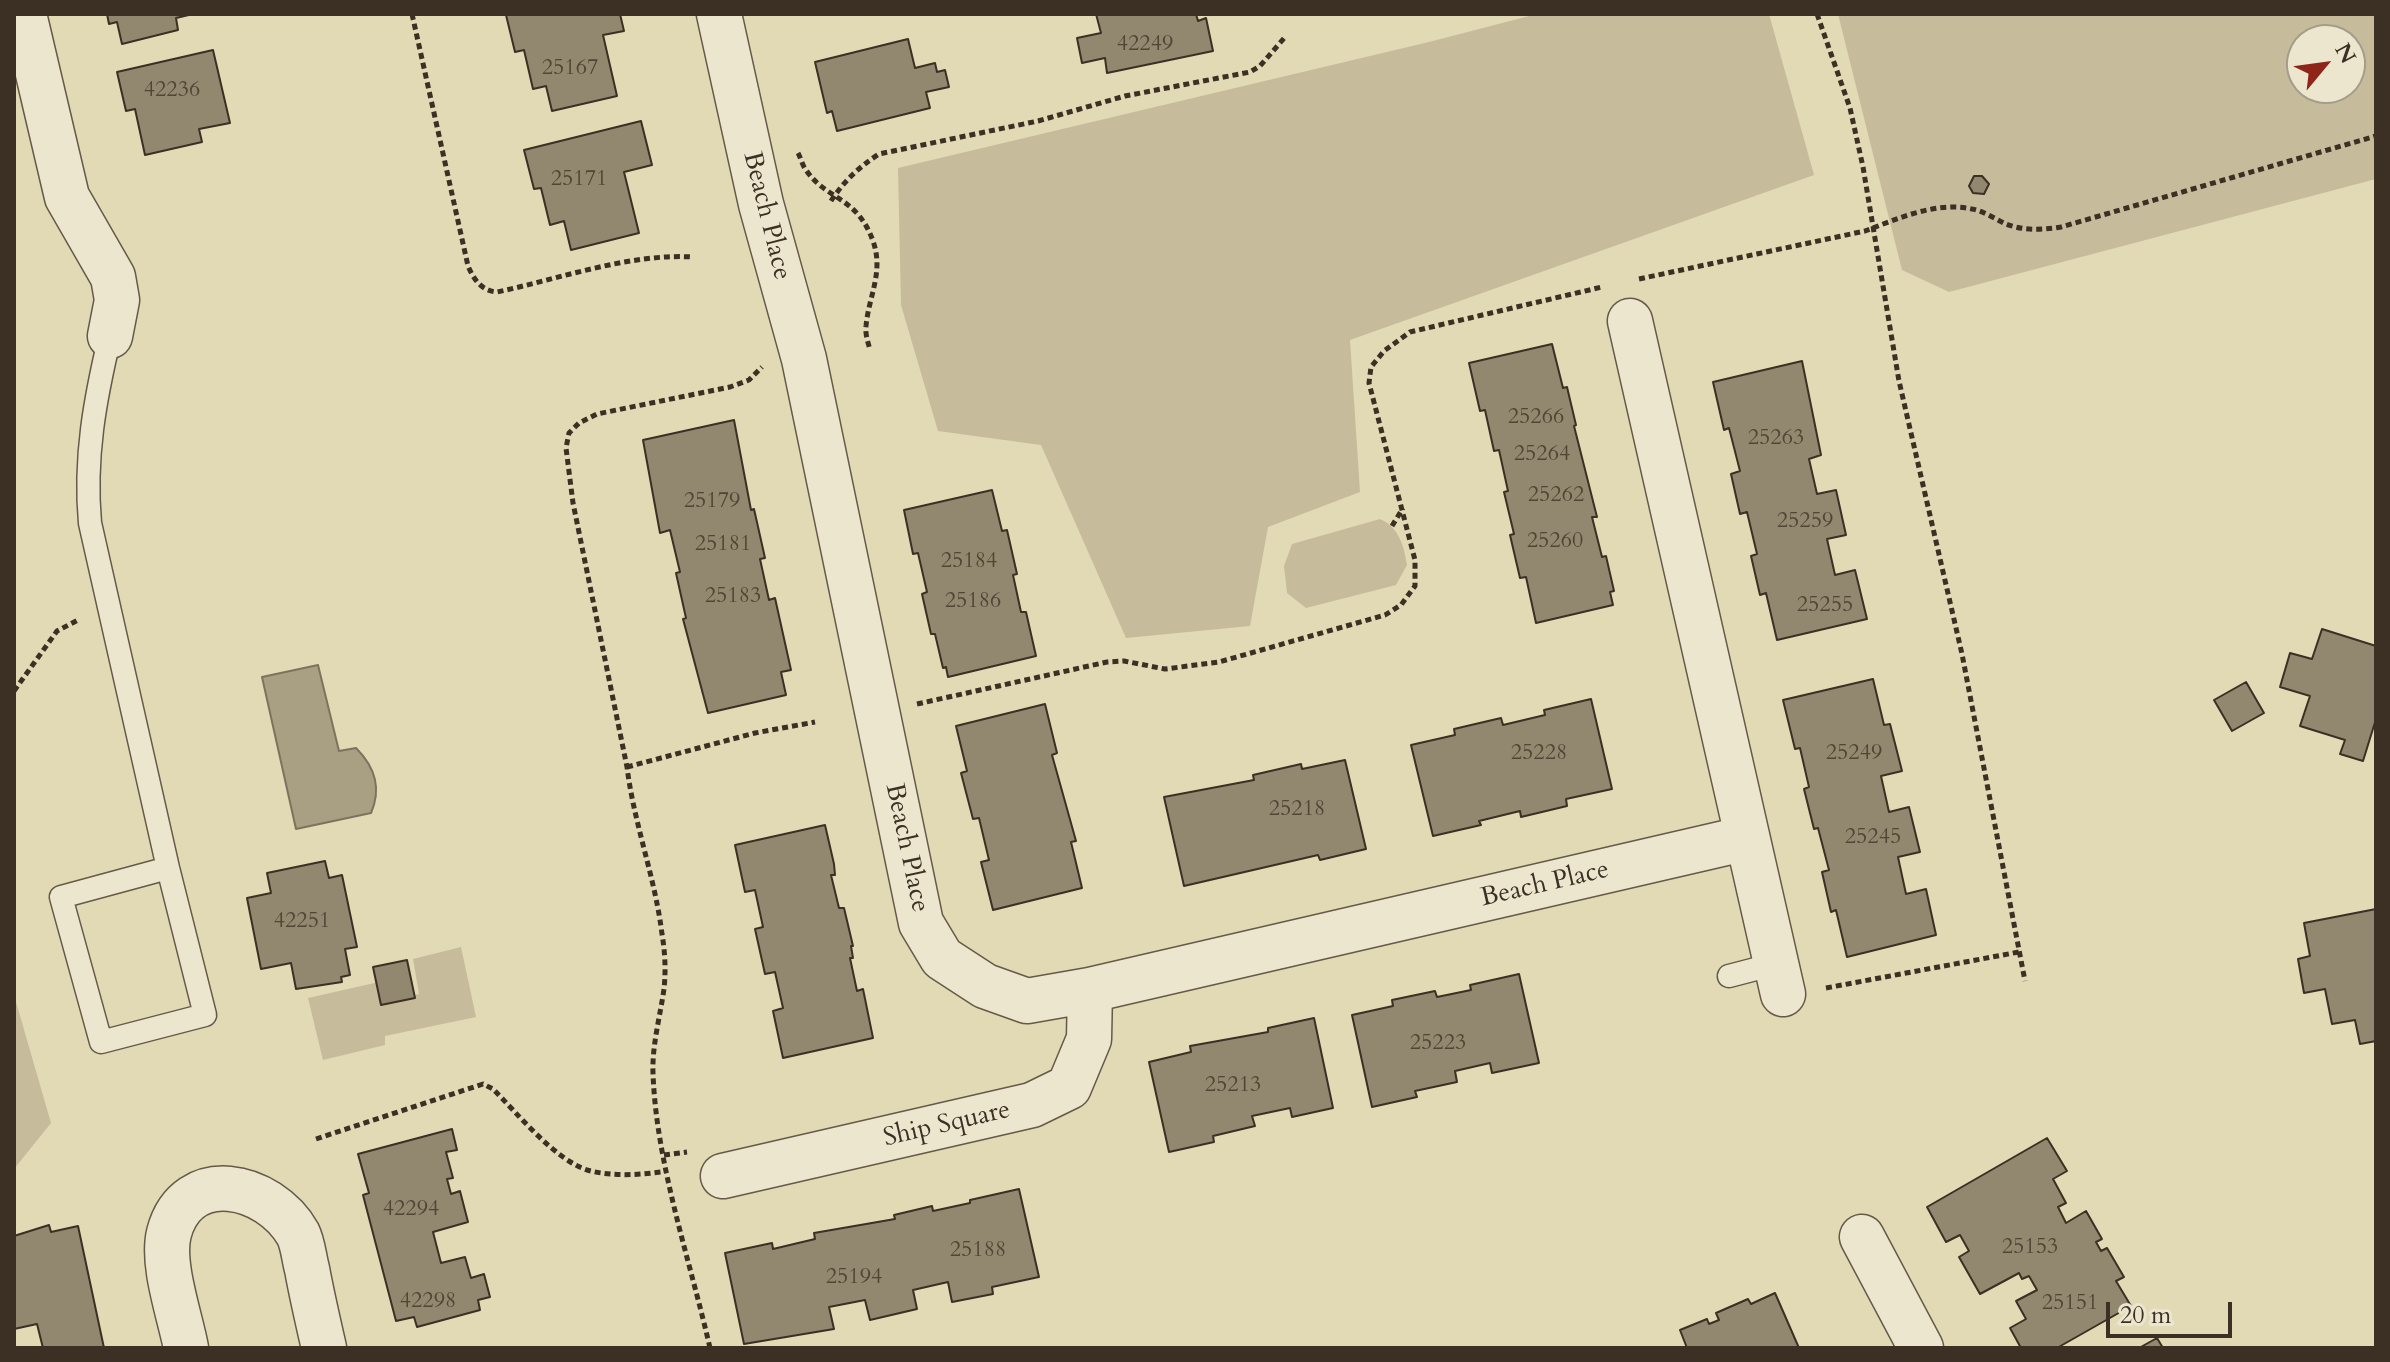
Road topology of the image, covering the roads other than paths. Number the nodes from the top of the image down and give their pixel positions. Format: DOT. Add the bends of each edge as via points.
graph roads {
  1 [pos="24,14"];
  2 [pos="719,14"];
  3 [pos="30,114"];
  4 [pos="1630,321"];
  5 [pos="110,336"];
  6 [pos="1747,838"];
  7 [pos="168,868"];
  8 [pos="1729,976"];
  9 [pos="1790,982"];
  10 [pos="1090,990"];
  11 [pos="710,1163"];
  12 [pos="1862,1237"];
  13 [pos="186,1348"];
  14 [pos="324,1348"];
  15 [pos="1921,1348"];
  1 -- 3 [label="street"];
  2 -- 10 [label="street, Beach Place" via="761,204 804,359 921,923 942,958 985,986 1027,1001"];
  3 -- 5 [label="street" via="67,197 113,277 117,300"];
  4 -- 6 [label="street"];
  5 -- 7 [label="lane" via="93,412 86,484 90,523"];
  6 -- 9 [label="street"];
  6 -- 10 [label="street, Beach Place"];
  7 -- 7 [label="lane" via="205,1015 101,1042 61,897"];
  8 -- 9 [label="lane"];
  10 -- 11 [label="street, Ship Square" via="1089,1039 1069,1087 1032,1105"];
  12 -- 15 [label="street"];
  13 -- 14 [label="street" via="167,1255 170,1232 192,1198 225,1188 249,1191 271,1202 300,1237"];
}
